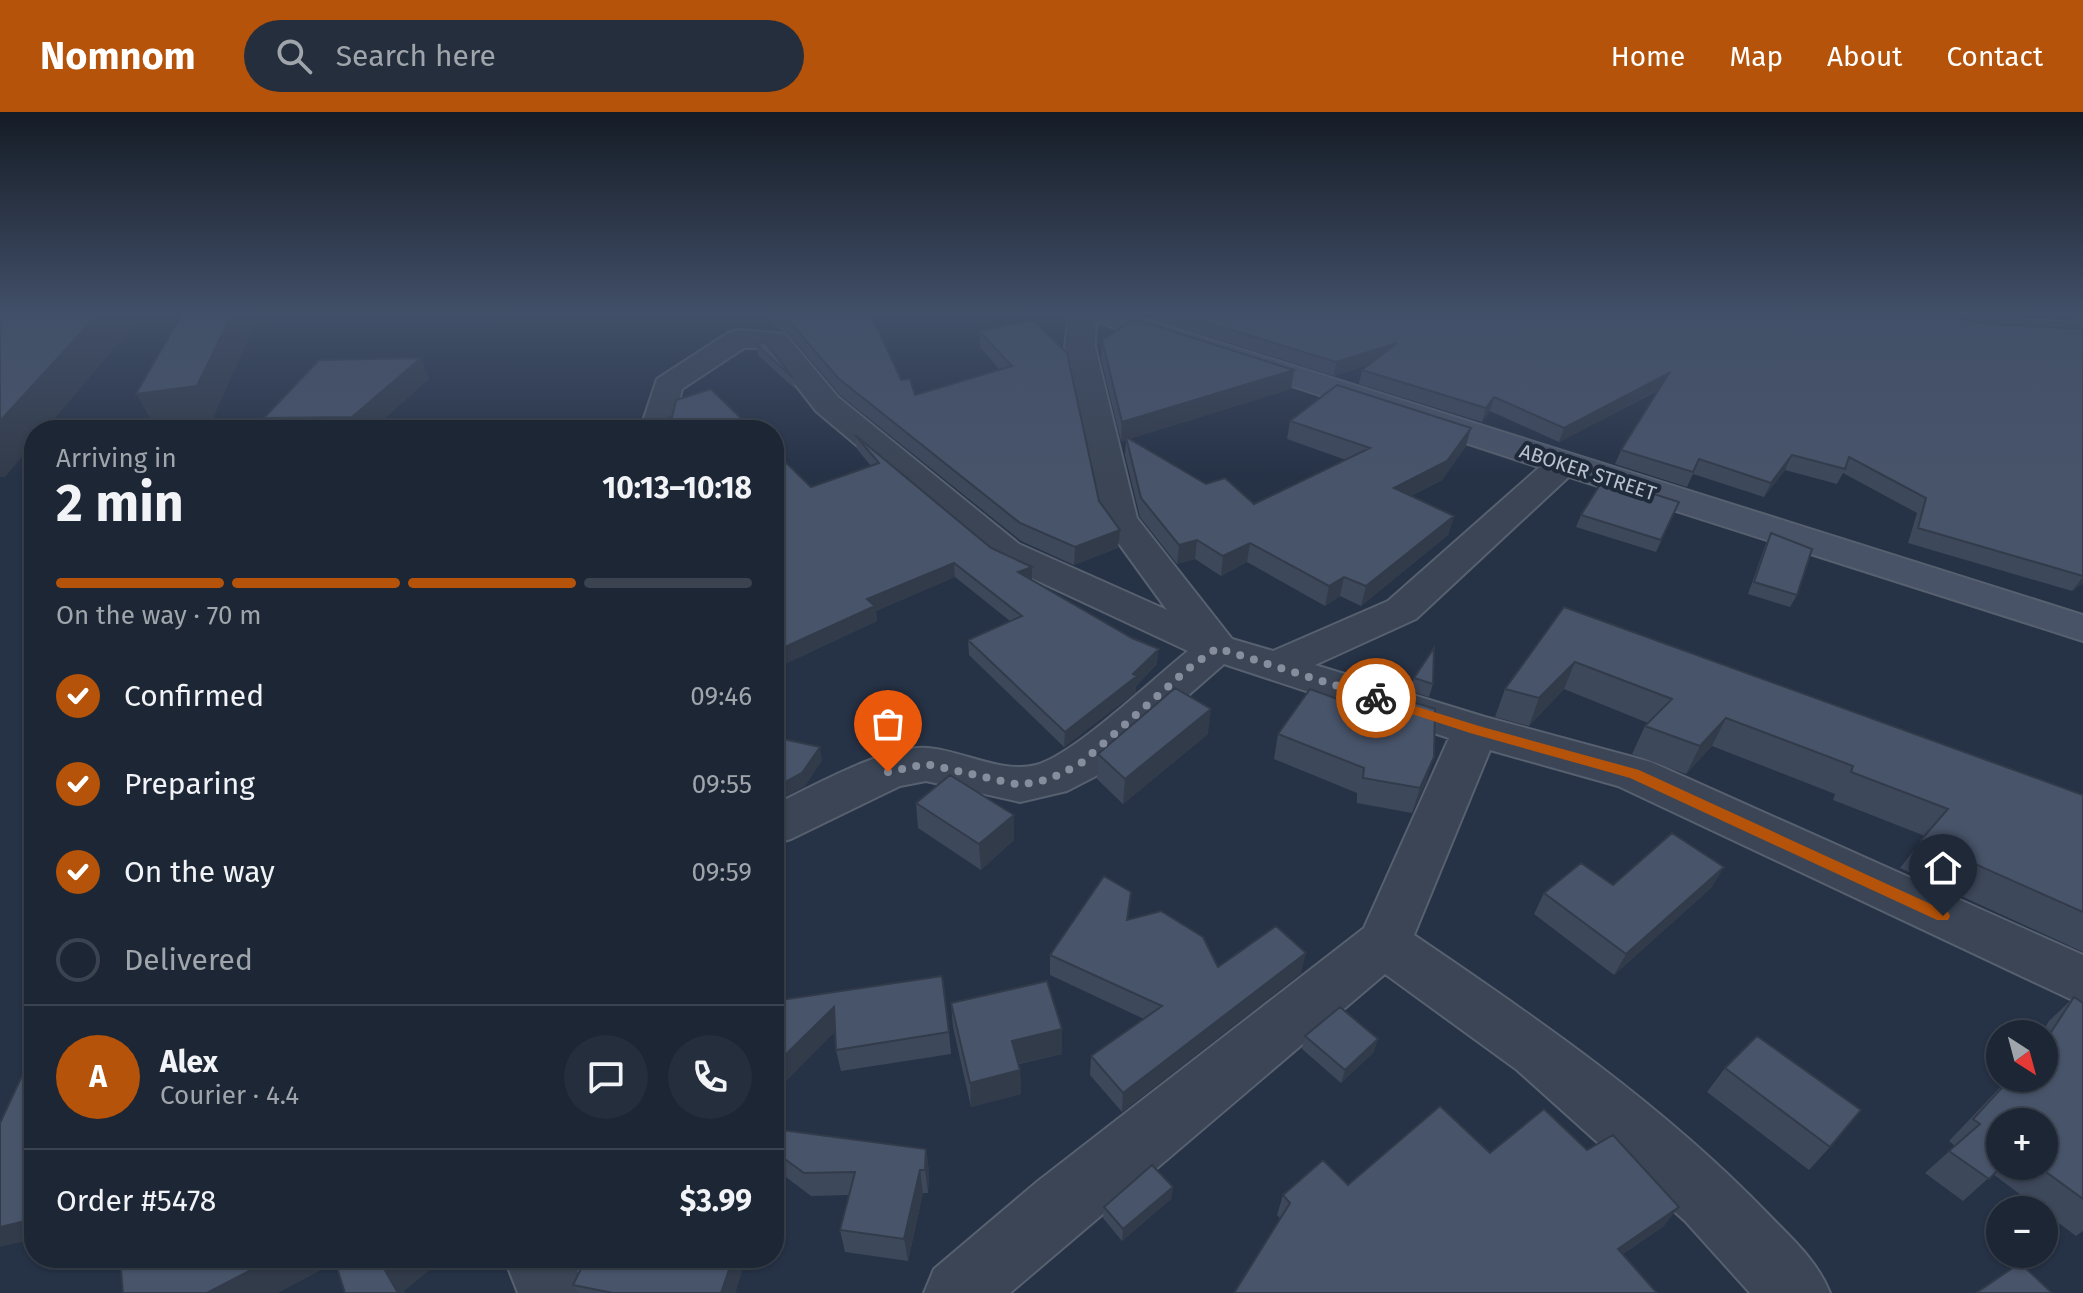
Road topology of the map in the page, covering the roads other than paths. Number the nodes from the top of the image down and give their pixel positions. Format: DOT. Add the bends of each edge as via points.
graph roads {
  1 [pos="695,367"];
  2 [pos="797,367"];
  3 [pos="1085,367"];
  4 [pos="1265,367"];
  5 [pos="659,420"];
  6 [pos="1563,464"];
  7 [pos="2083,628"];
  8 [pos="1217,648"];
  9 [pos="1276,666"];
  10 [pos="1475,730"];
  11 [pos="784,821"];
  12 [pos="1384,943"];
  13 [pos="2083,981"];
  14 [pos="544,1268"];
  15 [pos="552,1293"];
  16 [pos="958,1293"];
  17 [pos="1796,1293"];
  1 -- 5 [label="street" via="668,385"];
  2 -- 8 [label="street" via="827,404 1006,552"];
  3 -- 8 [label="street" via="1119,519"];
  4 -- 6 [label="main road, ABOKER STREET"];
  6 -- 7 [label="main road, ABOKER STREET"];
  6 -- 9 [label="street" via="1402,610"];
  8 -- 9 [label="street"];
  8 -- 11 [label="street" via="1080,764 1050,779 1020,785 926,764 888,772"];
  9 -- 10 [label="street"];
  10 -- 12 [label="street"];
  10 -- 13 [label="street" via="1634,774"];
  12 -- 16 [label="street"];
  12 -- 17 [label="street" via="1538,1051 1708,1198"];
  14 -- 15 [label="street"];
}
